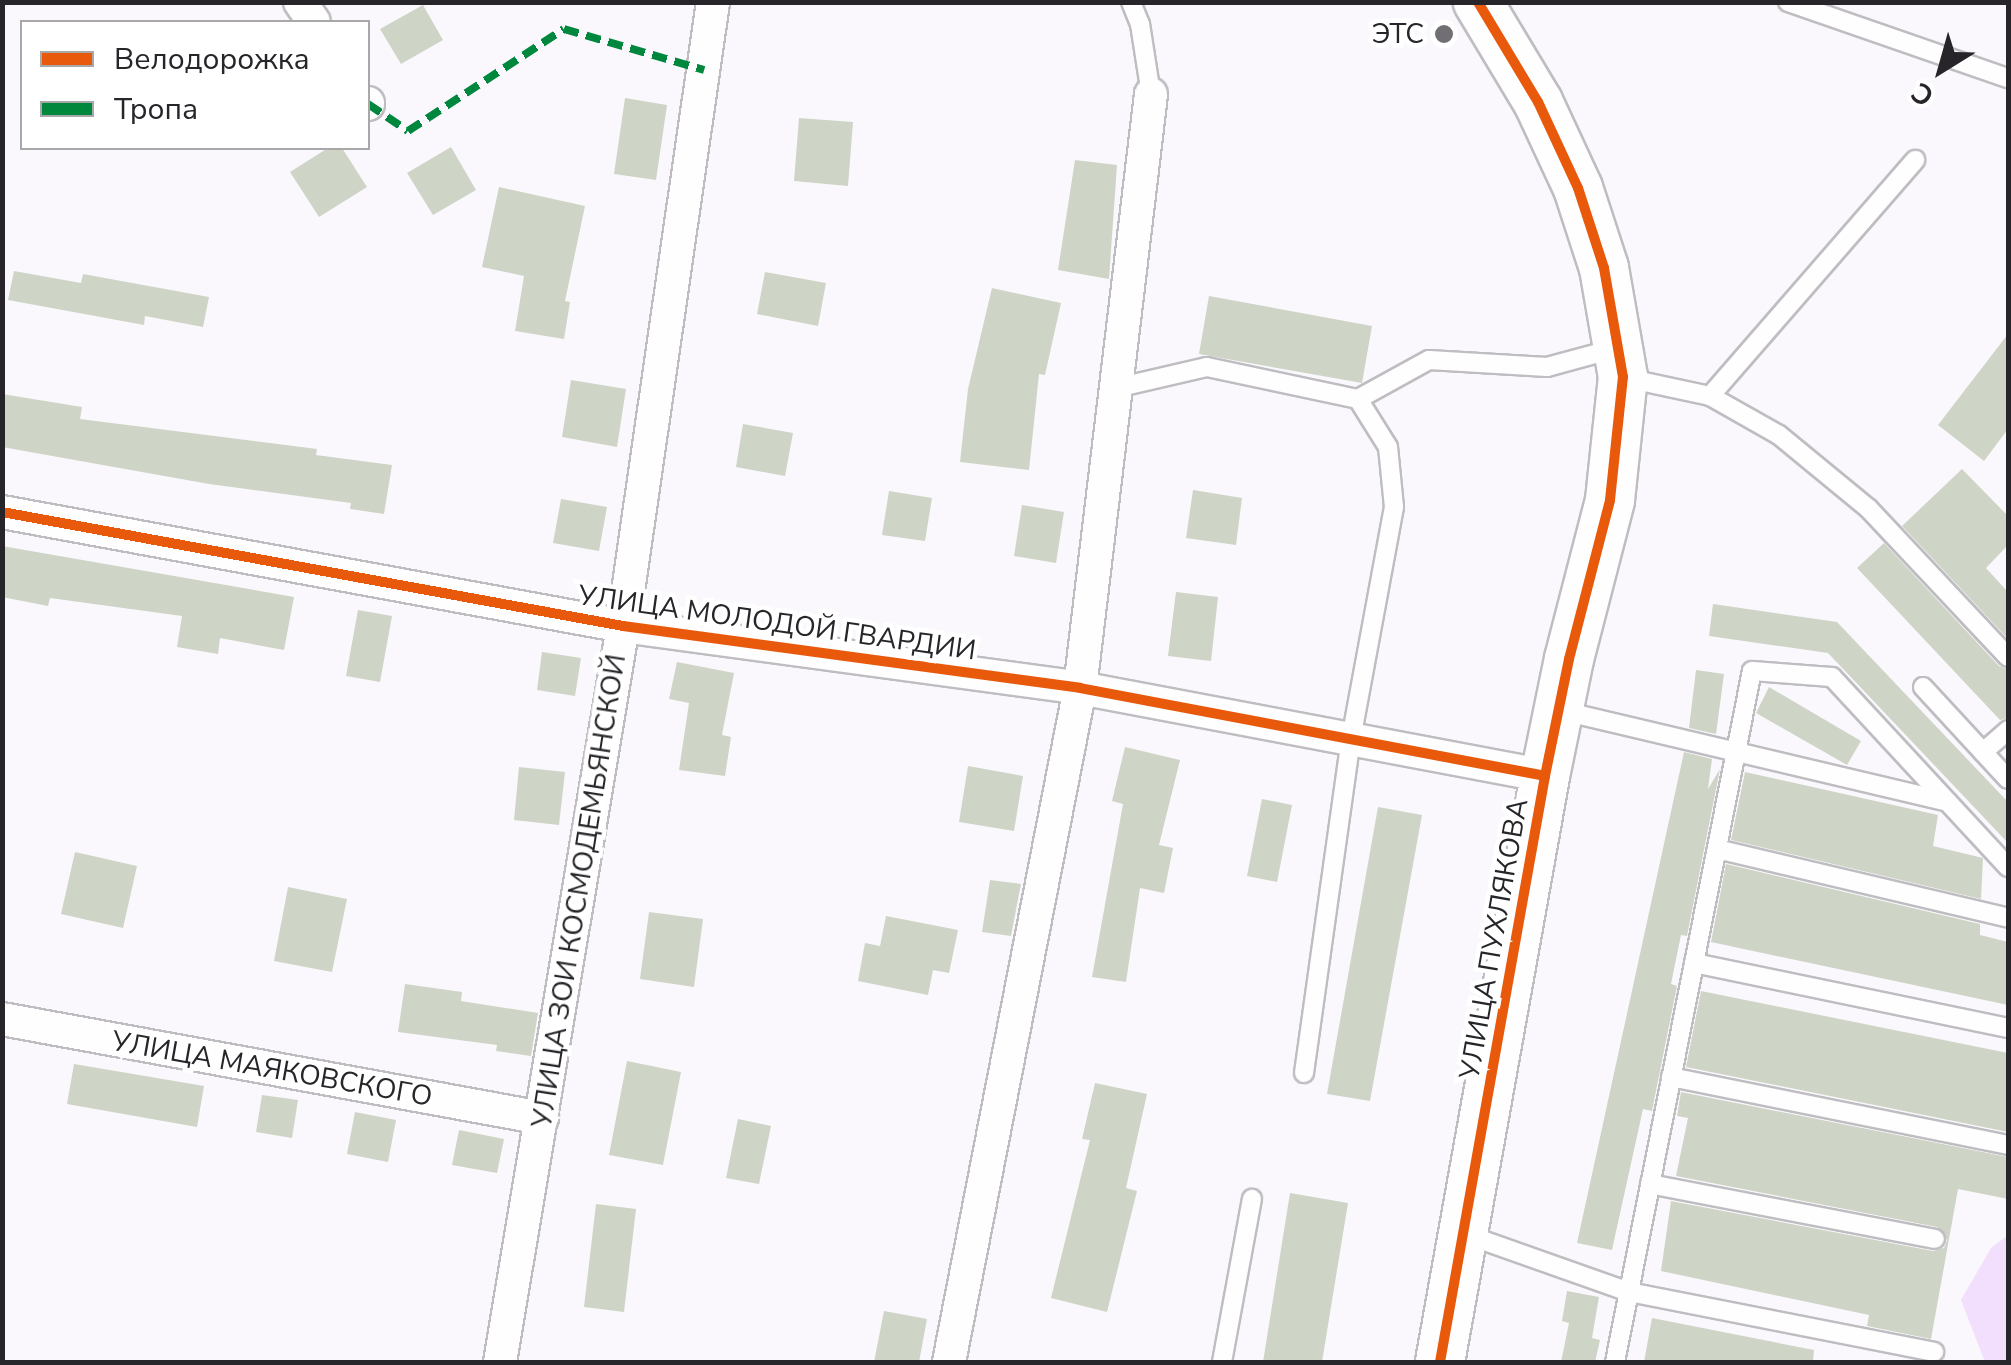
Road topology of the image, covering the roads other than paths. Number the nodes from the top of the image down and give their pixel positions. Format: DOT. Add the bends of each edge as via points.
graph roads {
  1 [pos="713,2"];
  2 [pos="1131,2"];
  3 [pos="1788,2"];
  4 [pos="1480,3"];
  5 [pos="2008,78"];
  6 [pos="1151,94"];
  7 [pos="1915,160"];
  8 [pos="1621,362"];
  9 [pos="1116,388"];
  10 [pos="1710,396"];
  11 [pos="1358,399"];
  12 [pos="2,512"];
  13 [pos="623,626"];
  14 [pos="2008,657"];
  15 [pos="1080,688"];
  16 [pos="1924,688"];
  17 [pos="1558,710"];
  18 [pos="2008,730"];
  19 [pos="1352,739"];
  20 [pos="1983,752"];
  21 [pos="1735,754"];
  22 [pos="1545,776"];
  23 [pos="2008,779"];
  24 [pos="1948,802"];
  25 [pos="1716,849"];
  26 [pos="2008,867"];
  27 [pos="2008,918"];
  28 [pos="1694,963"];
  29 [pos="2,1019"];
  30 [pos="2008,1028"];
  31 [pos="1304,1073"];
  32 [pos="1671,1077"];
  33 [pos="542,1118"];
  34 [pos="2008,1146"];
  35 [pos="1650,1184"];
  36 [pos="1252,1199"];
  37 [pos="1465,1234"];
  38 [pos="1935,1239"];
  39 [pos="1629,1292"];
  40 [pos="1934,1352"];
  41 [pos="500,1362"];
  42 [pos="949,1362"];
  43 [pos="1222,1362"];
  44 [pos="1440,1362"];
  45 [pos="1615,1362"];
  1 -- 13 [label="street, УЛИЦА ЗОИ КОСМОДЕМЬЯНСКОЙ"];
  2 -- 6 [label="lane"];
  3 -- 5 [label="lane"];
  4 -- 8 [label="street, УЛИЦА ПУХЛЯКОВА" via="1578,188 1604,268"];
  6 -- 9 [label="street"];
  7 -- 10 [label="lane"];
  8 -- 10 [label="lane"];
  8 -- 11 [label="lane" via="1429,360"];
  8 -- 17 [label="street, УЛИЦА ПУХЛЯКОВА" via="1610,500"];
  9 -- 11 [label="lane" via="1208,367"];
  9 -- 15 [label="street"];
  10 -- 14 [label="lane" via="1779,435 1868,508"];
  11 -- 19 [label="lane" via="1388,447 1394,508"];
  12 -- 13 [label="street, УЛИЦА МОЛОДОЙ ГВАРДИИ"];
  13 -- 15 [label="street, УЛИЦА МОЛОДОЙ ГВАРДИИ"];
  13 -- 33 [label="street, УЛИЦА ЗОИ КОСМОДЕМЬЯНСКОЙ"];
  15 -- 19 [label="street, УЛИЦА МОЛОДОЙ ГВАРДИИ"];
  15 -- 42 [label="street"];
  16 -- 20 [label="lane"];
  17 -- 21 [label="lane"];
  17 -- 22 [label="street, УЛИЦА ПУХЛЯКОВА"];
  18 -- 20 [label="lane"];
  19 -- 22 [label="street, УЛИЦА МОЛОДОЙ ГВАРДИИ"];
  19 -- 31 [label="lane"];
  20 -- 23 [label="lane"];
  21 -- 24 [label="lane"];
  21 -- 24 [label="lane" via="1752,670 1832,677"];
  21 -- 25 [label="lane"];
  22 -- 37 [label="street, УЛИЦА ПУХЛЯКОВА"];
  24 -- 26 [label="lane"];
  25 -- 27 [label="lane"];
  25 -- 28 [label="lane"];
  28 -- 30 [label="lane"];
  28 -- 32 [label="lane"];
  29 -- 33 [label="street, УЛИЦА МАЯКОВСКОГО"];
  32 -- 34 [label="lane"];
  32 -- 35 [label="lane"];
  33 -- 41 [label="street, УЛИЦА ЗОИ КОСМОДЕМЬЯНСКОЙ"];
  35 -- 38 [label="lane"];
  35 -- 39 [label="lane"];
  36 -- 43 [label="lane"];
  37 -- 39 [label="lane"];
  37 -- 44 [label="street, УЛИЦА ПУХЛЯКОВА"];
  39 -- 40 [label="lane"];
  39 -- 45 [label="lane"];
}
